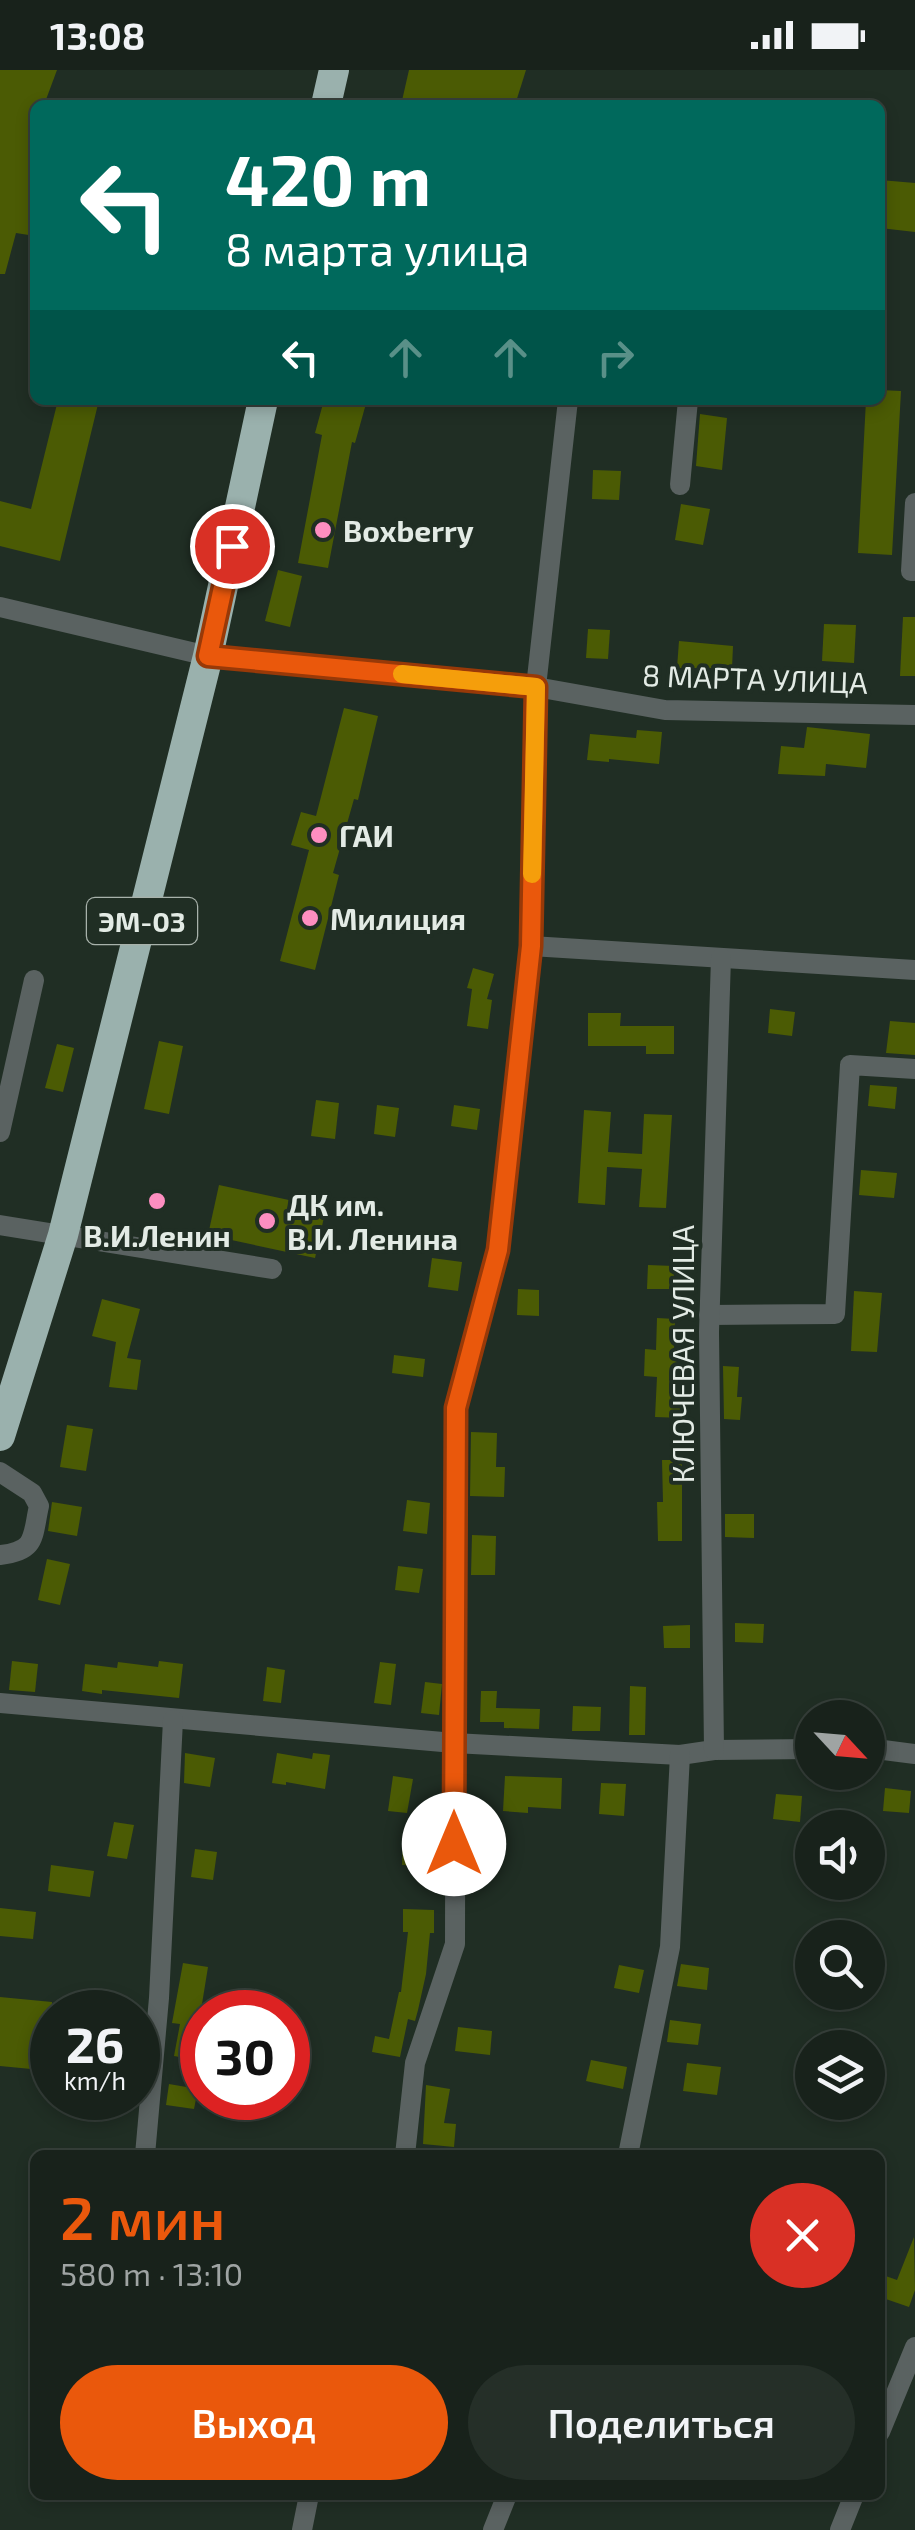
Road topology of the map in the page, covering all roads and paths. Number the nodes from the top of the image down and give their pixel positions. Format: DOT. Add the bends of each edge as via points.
graph roads {
  1 [pos="334,70"];
  2 [pos="327,100"];
  3 [pos="262,405"];
  4 [pos="567,405"];
  5 [pos="688,405"];
  6 [pos="680,485"];
  7 [pos="915,503"];
  8 [pos="915,571"];
  9 [pos="0,607"];
  10 [pos="208,656"];
  11 [pos="536,687"];
  12 [pos="915,714"];
  13 [pos="531,946"];
  14 [pos="721,958"];
  15 [pos="915,970"];
  16 [pos="34,980"];
  17 [pos="915,1069"];
  18 [pos="0,1132"];
  19 [pos="0,1225"];
  20 [pos="63,1236"];
  21 [pos="272,1269"];
  22 [pos="709,1315"];
  23 [pos="0,1436"];
  24 [pos="0,1472"];
  25 [pos="0,1554"];
  26 [pos="0,1703"];
  27 [pos="173,1720"];
  28 [pos="454,1743"];
  29 [pos="795,1748"];
  30 [pos="714,1750"];
  31 [pos="885,1750"];
  32 [pos="915,1754"];
  33 [pos="680,1755"];
  34 [pos="145,2150"];
  35 [pos="406,2150"];
  36 [pos="629,2150"];
  37 [pos="915,2347"];
  38 [pos="885,2420"];
  39 [pos="308,2500"];
  40 [pos="506,2500"];
  41 [pos="852,2500"];
  42 [pos="302,2530"];
  43 [pos="493,2530"];
  44 [pos="840,2530"];
  1 -- 2 [label="highway"];
  3 -- 10 [label="highway, ЭМ-03"];
  4 -- 11 [label="street"];
  5 -- 6 [label="street"];
  7 -- 8 [label="street"];
  9 -- 10 [label="street, 8 МАРТА УЛИЦА"];
  10 -- 11 [label="street, 8 МАРТА УЛИЦА"];
  10 -- 20 [label="highway, ЭМ-03"];
  11 -- 12 [label="street, 8 МАРТА УЛИЦА" via="665,710"];
  11 -- 13 [label="street"];
  13 -- 14 [label="street"];
  13 -- 28 [label="street" via="498,1250 456,1408"];
  14 -- 15 [label="street"];
  14 -- 22 [label="street, КЛЮЧЕВАЯ УЛИЦА"];
  16 -- 18 [label="street"];
  17 -- 22 [label="street" via="850,1065 835,1314"];
  19 -- 20 [label="street"];
  20 -- 21 [label="street"];
  20 -- 23 [label="highway, ЭМ-03"];
  22 -- 30 [label="street, КЛЮЧЕВАЯ УЛИЦА"];
  24 -- 25 [label="street" via="32,1493 39,1506 31,1542 19,1553"];
  26 -- 27 [label="street"];
  27 -- 28 [label="street"];
  27 -- 34 [label="street"];
  28 -- 33 [label="street"];
  28 -- 35 [label="street" via="455,1944 415,2062"];
  29 -- 30 [label="street"];
  30 -- 33 [label="street"];
  31 -- 32 [label="street"];
  33 -- 36 [label="street" via="670,1947"];
  37 -- 38 [label="street"];
  39 -- 42 [label="street"];
  40 -- 43 [label="street"];
  41 -- 44 [label="street"];
}
